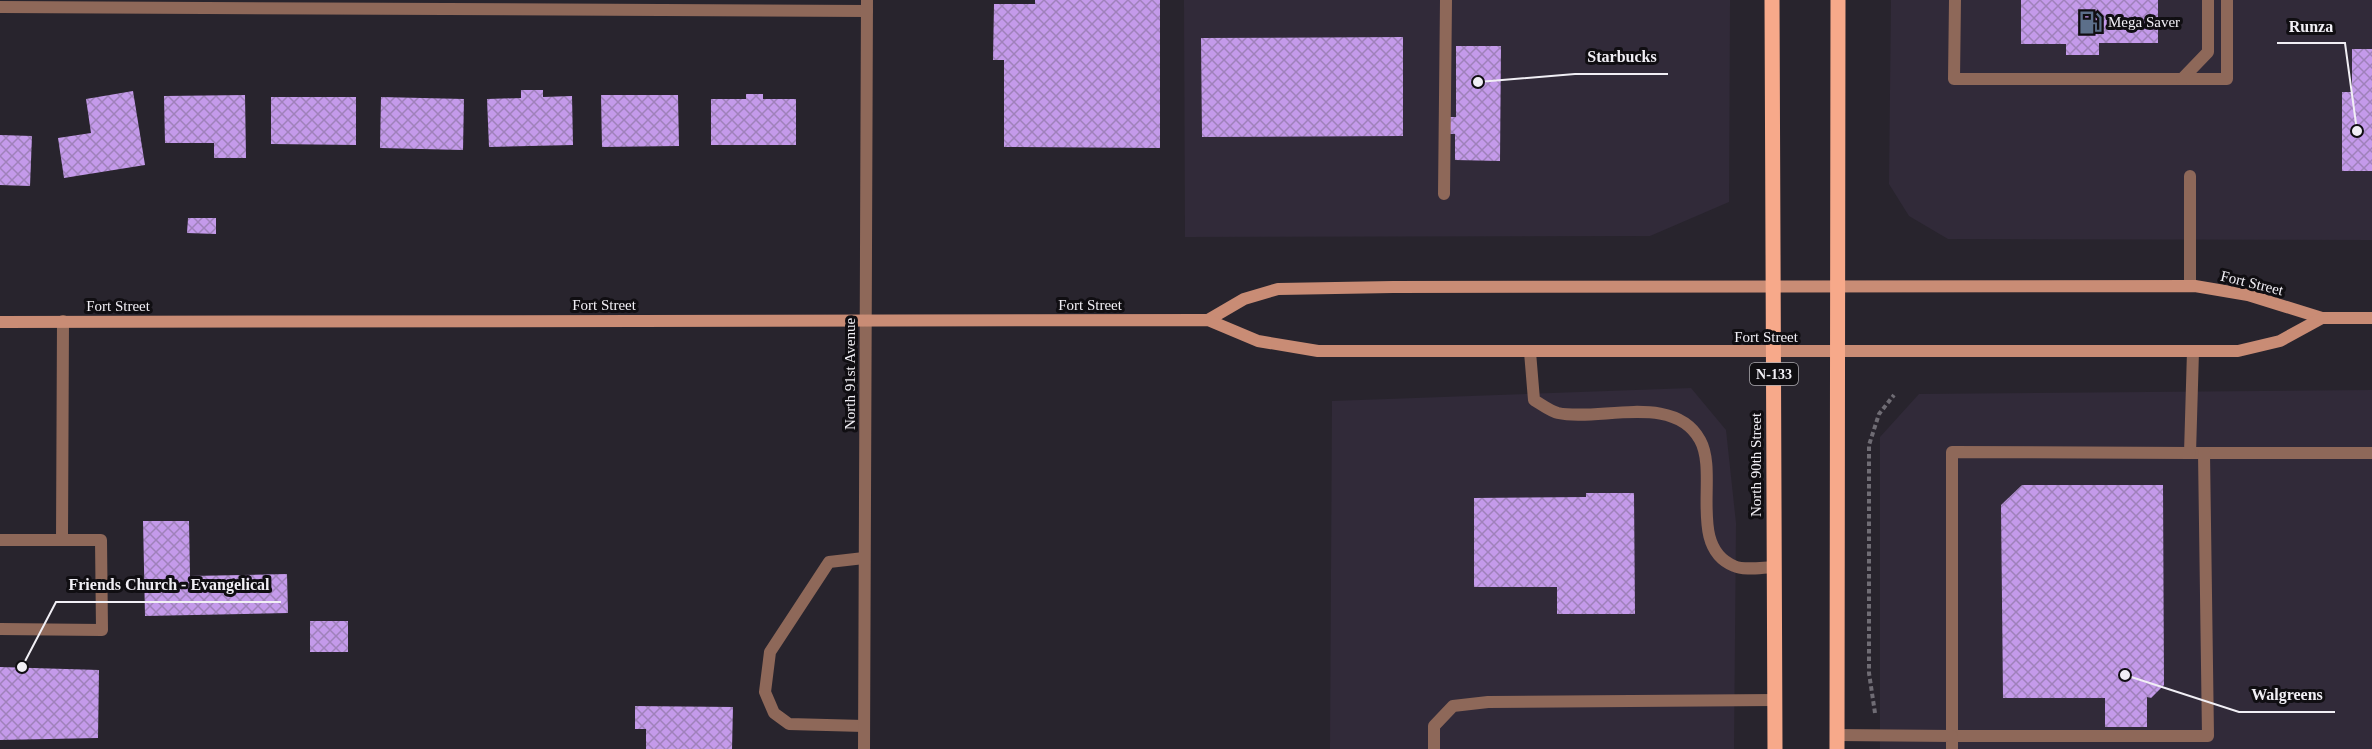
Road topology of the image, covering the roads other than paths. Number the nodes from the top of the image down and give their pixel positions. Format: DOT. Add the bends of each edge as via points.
graph roads {
  1 [pos="1446,0"];
  2 [pos="1772,0"];
  3 [pos="1838,0"];
  4 [pos="1955,0"];
  5 [pos="2208,0"];
  6 [pos="2227,0"];
  7 [pos="867,5"];
  8 [pos="0,7"];
  9 [pos="2182,79"];
  10 [pos="2190,176"];
  11 [pos="1444,194"];
  12 [pos="2190,286"];
  13 [pos="1773,287"];
  14 [pos="1837,287"];
  15 [pos="2322,318"];
  16 [pos="2372,318"];
  17 [pos="865,320"];
  18 [pos="1208,320"];
  19 [pos="0,321"];
  20 [pos="63,321"];
  21 [pos="2193,351"];
  22 [pos="1530,352"];
  23 [pos="1774,352"];
  24 [pos="1837,352"];
  25 [pos="2190,453"];
  26 [pos="2204,453"];
  27 [pos="2372,453"];
  28 [pos="62,539"];
  29 [pos="0,540"];
  30 [pos="864,558"];
  31 [pos="1775,567"];
  32 [pos="0,629"];
  33 [pos="1775,700"];
  34 [pos="864,726"];
  35 [pos="1952,736"];
  36 [pos="1837,742"];
  37 [pos="864,749"];
  38 [pos="1434,749"];
  39 [pos="1775,749"];
  40 [pos="1952,749"];
  1 -- 11 [label="street"];
  2 -- 13 [label="main road, North 90th Street / N-133"];
  3 -- 14 [label="main road"];
  4 -- 9 [label="street" via="1954,79"];
  5 -- 9 [label="street" via="2208,52"];
  6 -- 9 [label="street" via="2227,79"];
  7 -- 8 [label="street"];
  7 -- 17 [label="street, North 91st Avenue"];
  10 -- 12 [label="street"];
  12 -- 14 [label="main road, Fort Street"];
  12 -- 15 [label="main road, Fort Street" via="2248,295"];
  13 -- 14 [label="main road, Fort Street"];
  13 -- 18 [label="main road, Fort Street" via="1278,289 1245,299"];
  13 -- 23 [label="main road, North 90th Street / N-133"];
  14 -- 24 [label="main road"];
  15 -- 16 [label="main road, Fort Street"];
  15 -- 21 [label="main road, Fort Street" via="2280,341 2238,351"];
  17 -- 18 [label="main road, Fort Street"];
  17 -- 20 [label="main road, Fort Street"];
  17 -- 30 [label="street, North 91st Avenue"];
  18 -- 22 [label="main road, Fort Street" via="1258,341 1318,351"];
  19 -- 20 [label="main road, Fort Street"];
  20 -- 28 [label="street"];
  21 -- 24 [label="main road, Fort Street"];
  21 -- 25 [label="street"];
  22 -- 23 [label="main road, Fort Street"];
  22 -- 31 [label="street" via="1534,400 1558,413 1654,411 1690,429 1700,440 1706,460 1708,534 1720,556 1735,567"];
  23 -- 24 [label="main road, Fort Street"];
  23 -- 31 [label="main road, North 90th Street / N-133"];
  24 -- 36 [label="main road"];
  25 -- 26 [label="street"];
  25 -- 35 [label="street" via="1952,452"];
  26 -- 27 [label="street"];
  26 -- 35 [label="street" via="2208,736"];
  28 -- 29 [label="street"];
  28 -- 32 [label="street" via="101,540 102,630"];
  30 -- 34 [label="street, North 91st Avenue"];
  30 -- 34 [label="street" via="829,562 770,652 765,692 774,713 789,724"];
  31 -- 33 [label="main road, North 90th Street / N-133"];
  33 -- 38 [label="street" via="1488,702 1453,706 1434,726"];
  33 -- 39 [label="main road, North 90th Street / N-133"];
  34 -- 37 [label="street, North 91st Avenue"];
  35 -- 36 [label="street" via="1878,735"];
  35 -- 40 [label="street"];
}
